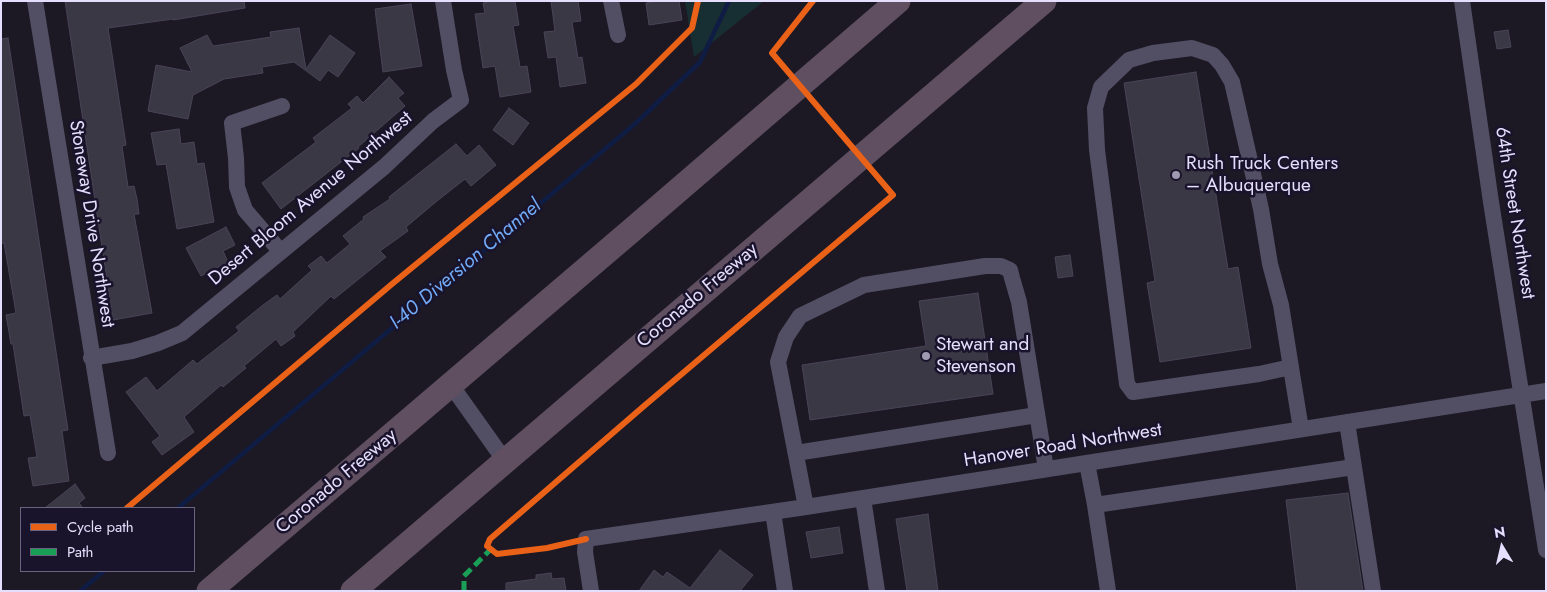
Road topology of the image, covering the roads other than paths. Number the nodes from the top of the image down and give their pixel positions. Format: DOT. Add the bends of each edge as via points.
graph roads {
  1 [pos="35,1"];
  2 [pos="443,1"];
  3 [pos="611,1"];
  4 [pos="898,1"];
  5 [pos="1044,1"];
  6 [pos="1462,1"];
  7 [pos="618,35"];
  8 [pos="282,106"];
  9 [pos="281,252"];
  10 [pos="91,358"];
  11 [pos="1291,367"];
  12 [pos="451,385"];
  13 [pos="1546,391"];
  14 [pos="1522,394"];
  15 [pos="1038,415"];
  16 [pos="1347,422"];
  17 [pos="1301,429"];
  18 [pos="108,453"];
  19 [pos="796,453"];
  20 [pos="505,461"];
  21 [pos="1087,463"];
  22 [pos="1354,467"];
  23 [pos="1046,469"];
  24 [pos="863,498"];
  25 [pos="1095,505"];
  26 [pos="806,507"];
  27 [pos="772,512"];
  28 [pos="1546,550"];
  29 [pos="209,591"];
  30 [pos="353,591"];
  31 [pos="591,591"];
  32 [pos="785,591"];
  33 [pos="877,591"];
  34 [pos="1108,591"];
  35 [pos="1373,591"];
  1 -- 10 [label="street, Stoneway Drive Northwest"];
  2 -- 9 [label="street, Desert Bloom Avenue Northwest" via="461,100"];
  3 -- 7 [label="street"];
  4 -- 12 [label="highway, Coronado Freeway"];
  5 -- 20 [label="highway, Coronado Freeway"];
  6 -- 14 [label="street, 64th Street Northwest"];
  8 -- 9 [label="street" via="232,123 237,187 245,210"];
  9 -- 10 [label="street, Desert Bloom Avenue Northwest" via="182,333 158,344"];
  10 -- 18 [label="street, Stoneway Drive Northwest"];
  11 -- 11 [label="street" via="1281,305 1232,82 1213,55 1192,48 1129,60 1101,86 1095,108 1096,150 1127,384 1133,392 1146,391"];
  11 -- 17 [label="street"];
  12 -- 20 [label="street"];
  12 -- 29 [label="highway, Coronado Freeway"];
  13 -- 14 [label="street, Hanover Road Northwest"];
  14 -- 16 [label="street, Hanover Road Northwest"];
  14 -- 28 [label="street, 64th Street Northwest"];
  15 -- 19 [label="street"];
  15 -- 19 [label="street" via="1019,302 1010,270 1001,266 985,266 873,283 800,316 786,337 778,362"];
  15 -- 23 [label="street"];
  16 -- 17 [label="street, Hanover Road Northwest"];
  16 -- 22 [label="street"];
  17 -- 21 [label="street, Hanover Road Northwest"];
  19 -- 26 [label="street"];
  20 -- 30 [label="highway, Coronado Freeway"];
  21 -- 23 [label="street, Hanover Road Northwest"];
  21 -- 25 [label="street"];
  22 -- 25 [label="street"];
  22 -- 35 [label="street"];
  23 -- 24 [label="street, Hanover Road Northwest"];
  24 -- 26 [label="street, Hanover Road Northwest"];
  24 -- 33 [label="street"];
  25 -- 34 [label="street"];
  26 -- 27 [label="street, Hanover Road Northwest"];
  27 -- 31 [label="street, Hanover Road Northwest" via="586,539"];
  27 -- 32 [label="street"];
}
